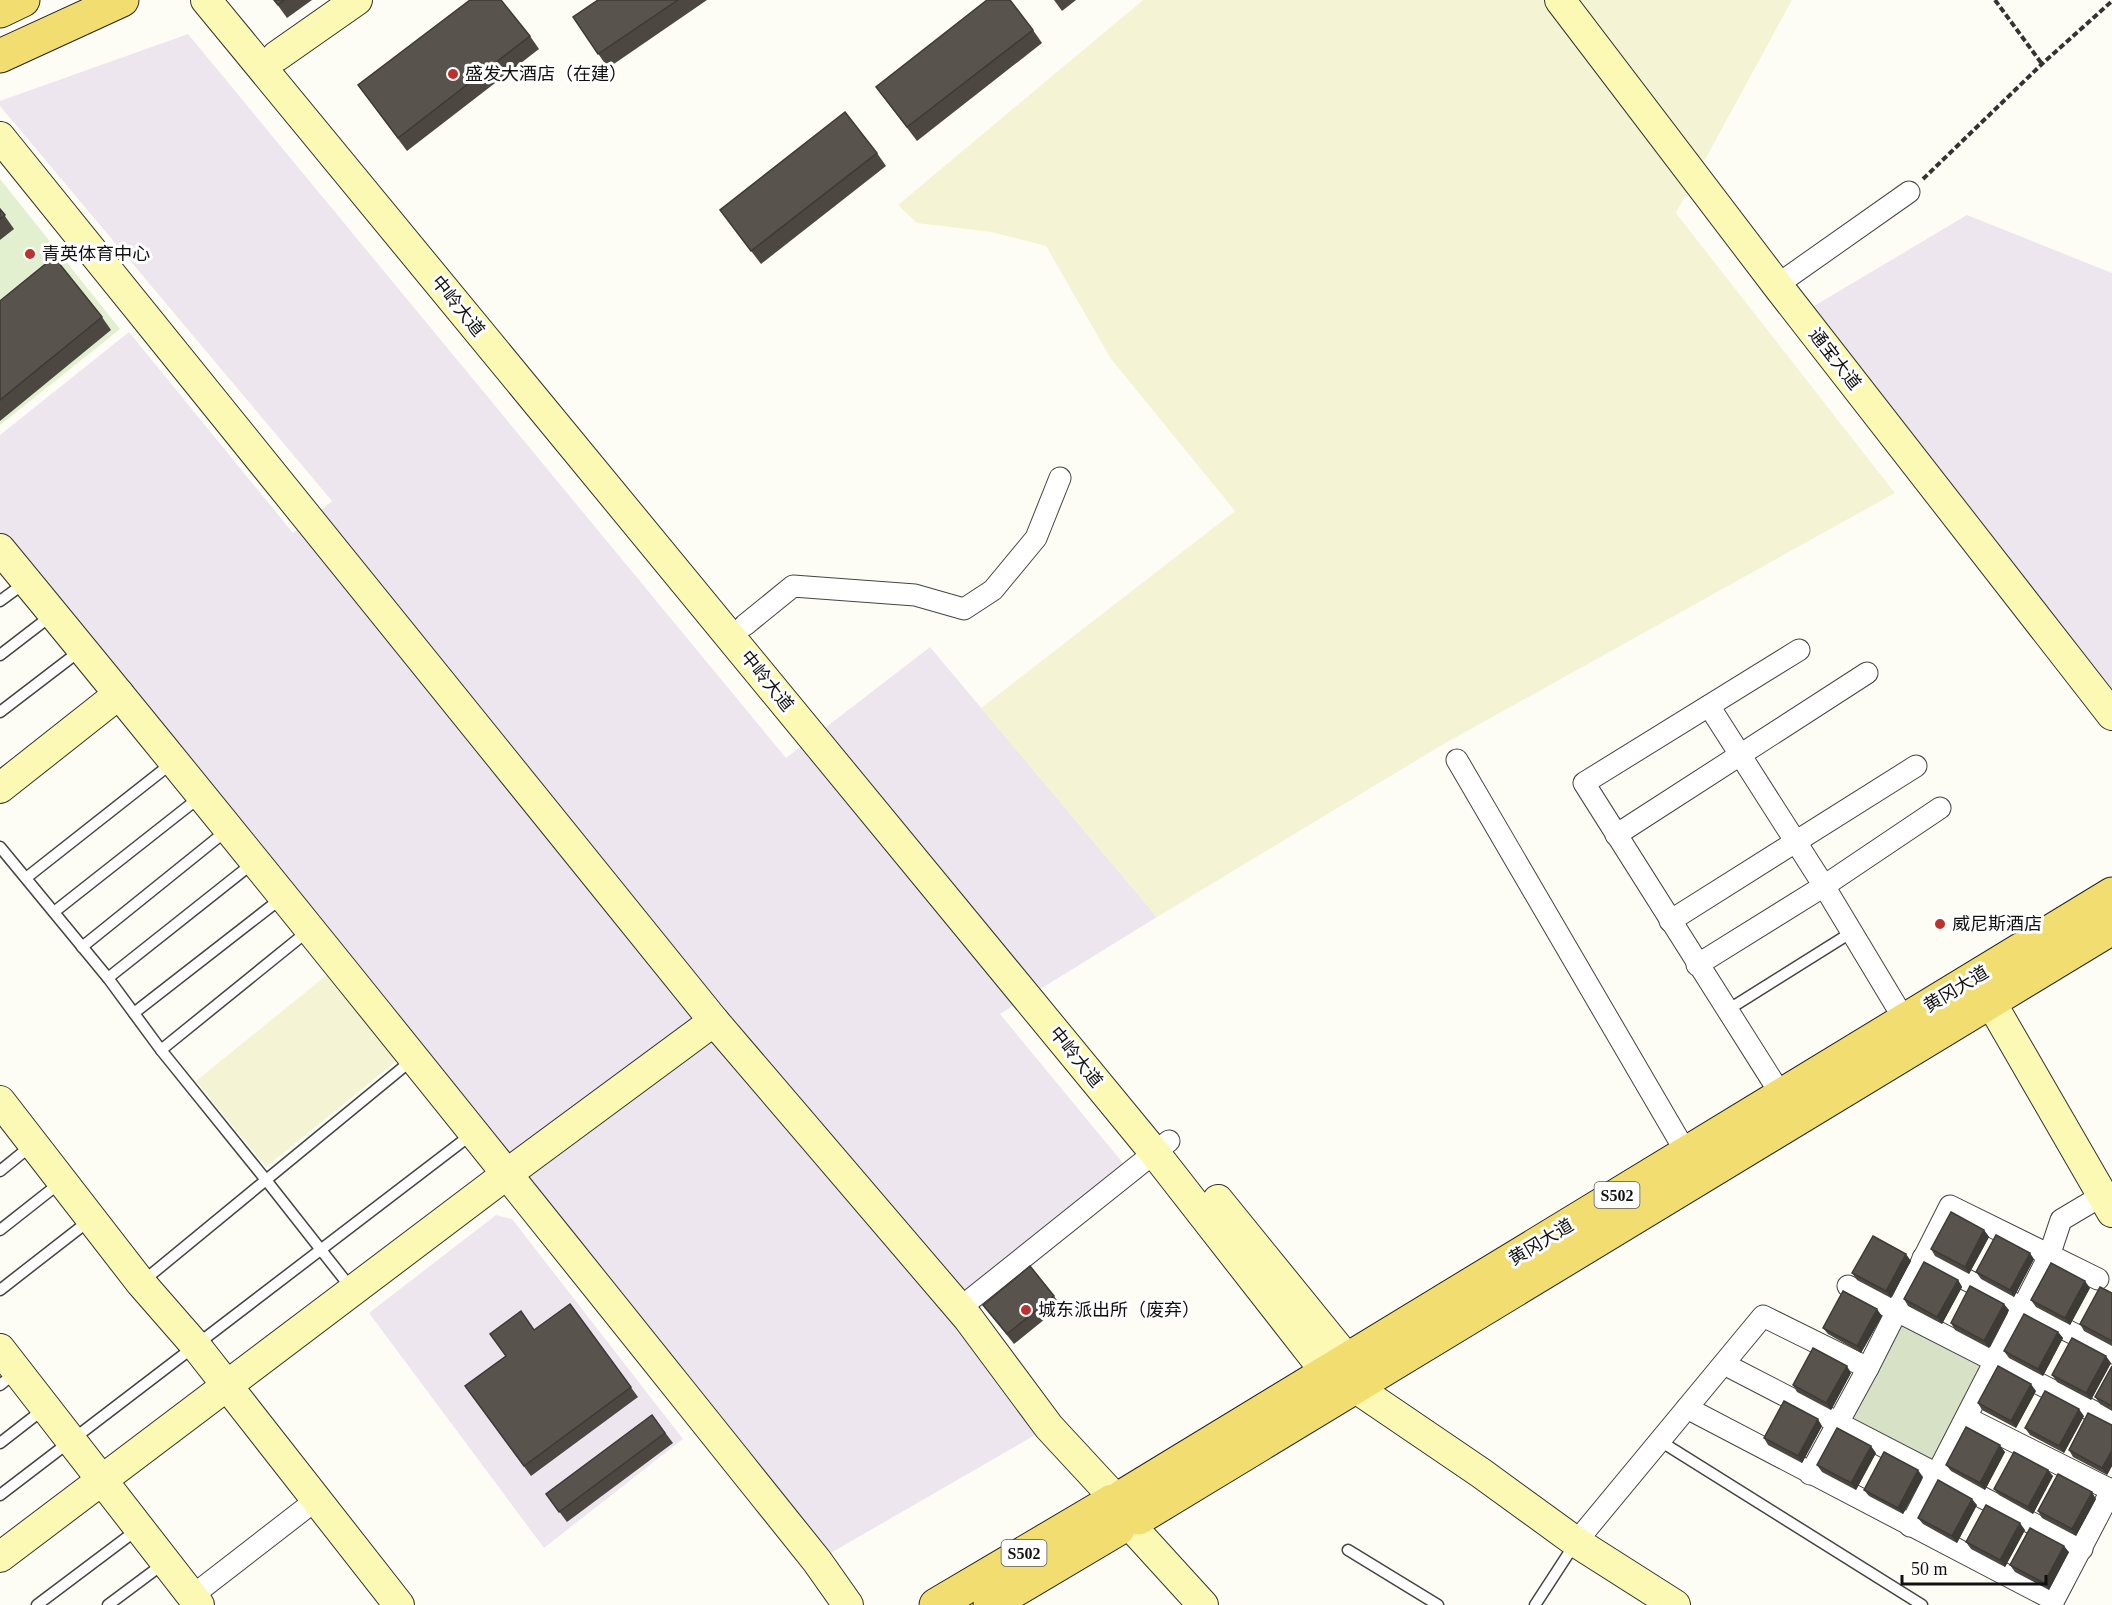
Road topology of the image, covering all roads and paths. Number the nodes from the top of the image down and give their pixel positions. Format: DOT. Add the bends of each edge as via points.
graph roads {
  1 [pos="23,0"];
  2 [pos="122,0"];
  3 [pos="206,0"];
  4 [pos="231,0"];
  5 [pos="357,0"];
  6 [pos="1560,0"];
  7 [pos="1995,0"];
  8 [pos="2112,1"];
  9 [pos="0,11"];
  10 [pos="0,56"];
  11 [pos="277,56"];
  12 [pos="2043,64"];
  13 [pos="0,137"];
  14 [pos="1910,192"];
  15 [pos="1777,285"];
  16 [pos="1060,478"];
  17 [pos="0,551"];
  18 [pos="26,581"];
  19 [pos="0,601"];
  20 [pos="53,614"];
  21 [pos="745,625"];
  22 [pos="82,649"];
  23 [pos="1799,650"];
  24 [pos="0,655"];
  25 [pos="1867,674"];
  26 [pos="119,694"];
  27 [pos="1709,706"];
  28 [pos="0,712"];
  29 [pos="2112,715"];
  30 [pos="1741,754"];
  31 [pos="1457,760"];
  32 [pos="174,761"];
  33 [pos="1916,766"];
  34 [pos="0,788"];
  35 [pos="202,795"];
  36 [pos="1940,808"];
  37 [pos="229,829"];
  38 [pos="1616,835"];
  39 [pos="1796,841"];
  40 [pos="0,847"];
  41 [pos="256,862"];
  42 [pos="26,878"];
  43 [pos="1824,886"];
  44 [pos="2112,894"];
  45 [pos="284,897"];
  46 [pos="54,912"];
  47 [pos="1670,921"];
  48 [pos="2112,928"];
  49 [pos="310,929"];
  50 [pos="1852,932"];
  51 [pos="82,947"];
  52 [pos="1697,965"];
  53 [pos="108,978"];
  54 [pos="1726,1011"];
  55 [pos="134,1013"];
  56 [pos="1997,1013"];
  57 [pos="1901,1014"];
  58 [pos="714,1021"];
  59 [pos="161,1050"];
  60 [pos="414,1058"];
  61 [pos="1775,1085"];
  62 [pos="0,1101"];
  63 [pos="474,1132"];
  64 [pos="1680,1142"];
  65 [pos="35,1144"];
  66 [pos="1161,1146"];
  67 [pos="0,1172"];
  68 [pos="507,1174"];
  69 [pos="62,1180"];
  70 [pos="266,1180"];
  71 [pos="2107,1203"];
  72 [pos="93,1218"];
  73 [pos="0,1230"];
  74 [pos="322,1250"];
  75 [pos="2049,1256"];
  76 [pos="1923,1258"];
  77 [pos="2098,1279"];
  78 [pos="141,1283"];
  79 [pos="1848,1286"];
  80 [pos="0,1290"];
  81 [pos="353,1290"];
  82 [pos="960,1308"];
  83 [pos="2022,1309"];
  84 [pos="1897,1311"];
  85 [pos="196,1346"];
  86 [pos="2112,1353"];
  87 [pos="1333,1360"];
  88 [pos="1996,1361"];
  89 [pos="1724,1364"];
  90 [pos="6,1368"];
  91 [pos="1868,1368"];
  92 [pos="227,1386"];
  93 [pos="1356,1388"];
  94 [pos="46,1408"];
  95 [pos="1687,1408"];
  96 [pos="1967,1418"];
  97 [pos="2112,1421"];
  98 [pos="1838,1424"];
  99 [pos="71,1440"];
  100 [pos="1660,1441"];
  101 [pos="0,1443"];
  102 [pos="1810,1474"];
  103 [pos="1938,1474"];
  104 [pos="102,1480"];
  105 [pos="2112,1490"];
  106 [pos="0,1495"];
  107 [pos="316,1500"];
  108 [pos="1124,1514"];
  109 [pos="1911,1526"];
  110 [pos="140,1528"];
  111 [pos="1576,1542"];
  112 [pos="2082,1549"];
  113 [pos="1348,1550"];
  114 [pos="0,1557"];
  115 [pos="166,1561"];
  116 [pos="191,1602"];
  117 [pos="999,1604"];
  118 [pos="37,1605"];
  119 [pos="108,1605"];
  120 [pos="399,1605"];
  121 [pos="848,1605"];
  122 [pos="936,1605"];
  123 [pos="1203,1605"];
  124 [pos="1438,1605"];
  125 [pos="1535,1605"];
  126 [pos="1675,1605"];
  127 [pos="1922,1605"];
  1 -- 9 [label="main road"];
  2 -- 10 [label="main road"];
  3 -- 66 [label="street, 中岭大道"];
  4 -- 11 [label="street, 中岭大道"];
  5 -- 11 [label="street"];
  6 -- 15 [label="street, 通宝大道"];
  7 -- 12 [label="path"];
  8 -- 12 [label="path"];
  11 -- 21 [label="street, 中岭大道"];
  12 -- 14 [label="path"];
  13 -- 58 [label="street"];
  14 -- 15 [label="street"];
  15 -- 29 [label="street, 通宝大道"];
  16 -- 21 [label="street" via="1036,538 993,590 964,609 915,595 793,586"];
  17 -- 18 [label="street"];
  18 -- 19 [label="lane"];
  18 -- 20 [label="street"];
  20 -- 22 [label="street"];
  20 -- 24 [label="lane"];
  21 -- 66 [label="street, 中岭大道"];
  22 -- 26 [label="street"];
  22 -- 28 [label="lane"];
  23 -- 27 [label="street"];
  25 -- 30 [label="street"];
  26 -- 32 [label="street"];
  26 -- 34 [label="street"];
  27 -- 30 [label="street"];
  27 -- 38 [label="street" via="1584,783"];
  30 -- 38 [label="street"];
  30 -- 39 [label="street"];
  31 -- 64 [label="street"];
  32 -- 35 [label="street"];
  32 -- 42 [label="lane"];
  33 -- 39 [label="street"];
  35 -- 37 [label="street"];
  35 -- 46 [label="lane"];
  36 -- 43 [label="street"];
  37 -- 41 [label="street"];
  37 -- 51 [label="lane"];
  38 -- 47 [label="street"];
  39 -- 43 [label="street"];
  39 -- 47 [label="street"];
  40 -- 42 [label="lane"];
  41 -- 45 [label="street"];
  41 -- 53 [label="lane"];
  42 -- 46 [label="lane"];
  43 -- 50 [label="street"];
  43 -- 52 [label="street"];
  44 -- 108 [label="main road, 黄冈大道 / S502"];
  45 -- 49 [label="street"];
  45 -- 55 [label="lane"];
  46 -- 51 [label="lane"];
  47 -- 52 [label="street"];
  48 -- 108 [label="main road, 黄冈大道 / S502"];
  49 -- 59 [label="lane"];
  49 -- 60 [label="street"];
  50 -- 54 [label="lane"];
  50 -- 57 [label="street"];
  51 -- 53 [label="lane"];
  52 -- 54 [label="street"];
  53 -- 55 [label="lane"];
  54 -- 61 [label="street"];
  55 -- 59 [label="lane"];
  56 -- 71 [label="street"];
  58 -- 68 [label="street"];
  58 -- 82 [label="street"];
  59 -- 70 [label="lane"];
  60 -- 63 [label="street"];
  60 -- 70 [label="lane"];
  62 -- 65 [label="street"];
  63 -- 68 [label="street"];
  63 -- 74 [label="lane"];
  65 -- 67 [label="lane"];
  65 -- 69 [label="street"];
  66 -- 82 [label="street"];
  66 -- 87 [label="street, 中岭大道"];
  68 -- 81 [label="street"];
  68 -- 121 [label="street" via="818,1561"];
  69 -- 72 [label="street"];
  69 -- 73 [label="lane"];
  70 -- 74 [label="lane"];
  70 -- 78 [label="lane"];
  71 -- 75 [label="street" via="2061,1220"];
  72 -- 78 [label="street"];
  72 -- 80 [label="lane"];
  74 -- 81 [label="lane"];
  74 -- 85 [label="lane"];
  75 -- 76 [label="street" via="1950,1206"];
  75 -- 77 [label="street"];
  75 -- 83 [label="street"];
  76 -- 83 [label="street"];
  76 -- 84 [label="street"];
  78 -- 85 [label="street"];
  79 -- 84 [label="street"];
  81 -- 92 [label="street"];
  82 -- 108 [label="street" via="1049,1427 1111,1494"];
  83 -- 86 [label="street"];
  83 -- 88 [label="street"];
  84 -- 88 [label="street"];
  84 -- 91 [label="street"];
  85 -- 92 [label="street"];
  85 -- 99 [label="lane"];
  88 -- 96 [label="street"];
  88 -- 97 [label="street"];
  89 -- 91 [label="street" via="1763,1316"];
  89 -- 95 [label="street"];
  89 -- 98 [label="street"];
  90 -- 94 [label="street"];
  91 -- 98 [label="street"];
  92 -- 104 [label="street"];
  92 -- 107 [label="street"];
  93 -- 111 [label="street"];
  94 -- 99 [label="street"];
  94 -- 101 [label="lane"];
  95 -- 100 [label="street"];
  95 -- 102 [label="street"];
  96 -- 103 [label="street"];
  96 -- 105 [label="street"];
  98 -- 102 [label="street"];
  98 -- 103 [label="street"];
  99 -- 104 [label="street"];
  99 -- 106 [label="lane"];
  100 -- 111 [label="street"];
  100 -- 127 [label="lane"];
  102 -- 109 [label="street"];
  103 -- 109 [label="street"];
  103 -- 112 [label="street"];
  104 -- 110 [label="street"];
  104 -- 114 [label="street"];
  105 -- 112 [label="street"];
  107 -- 116 [label="street"];
  107 -- 120 [label="street"];
  108 -- 117 [label="main road, 黄冈大道 / S502"];
  108 -- 122 [label="main road, 黄冈大道 / S502"];
  108 -- 123 [label="street"];
  109 -- 112 [label="street" via="2054,1600"];
  110 -- 115 [label="street"];
  110 -- 118 [label="lane"];
  111 -- 125 [label="lane"];
  111 -- 126 [label="street"];
  113 -- 124 [label="lane"];
  115 -- 116 [label="street"];
  115 -- 119 [label="lane"];
}
